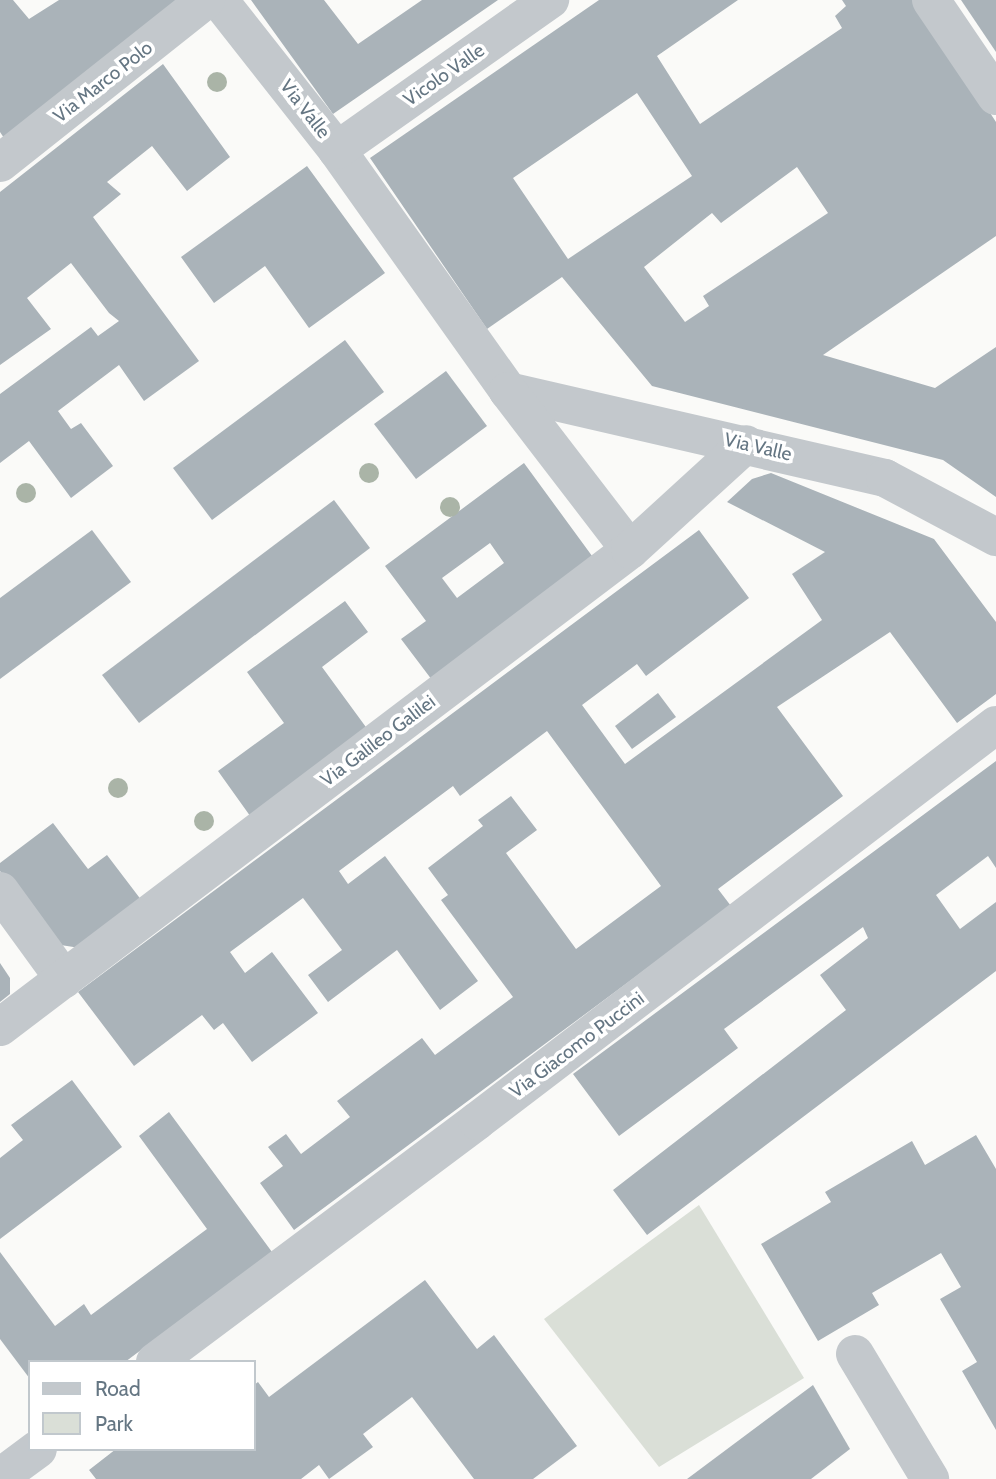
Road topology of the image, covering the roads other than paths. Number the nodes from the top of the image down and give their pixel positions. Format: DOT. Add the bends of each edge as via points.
graph roads {
  1 [pos="206,0"];
  2 [pos="219,0"];
  3 [pos="550,0"];
  4 [pos="932,0"];
  5 [pos="996,96"];
  6 [pos="337,150"];
  7 [pos="0,163"];
  8 [pos="508,391"];
  9 [pos="746,444"];
  10 [pos="996,537"];
  11 [pos="631,550"];
  12 [pos="996,725"];
  13 [pos="0,891"];
  14 [pos="64,979"];
  15 [pos="0,1027"];
  16 [pos="855,1354"];
  17 [pos="158,1360"];
  18 [pos="35,1451"];
  19 [pos="0,1477"];
  20 [pos="930,1479"];
  1 -- 7 [label="street, Via Marco Polo"];
  2 -- 6 [label="street, Via Valle"];
  3 -- 6 [label="street, Vicolo Valle"];
  4 -- 5 [label="street"];
  6 -- 8 [label="street, Via Valle"];
  8 -- 9 [label="street, Via Valle"];
  8 -- 11 [label="street, Via Valle"];
  9 -- 10 [label="street, Via Valle" via="885,478"];
  9 -- 11 [label="street, Via Galileo Galilei"];
  11 -- 14 [label="street, Via Galileo Galilei"];
  12 -- 17 [label="street, Via Giacomo Puccini"];
  13 -- 14 [label="street"];
  14 -- 15 [label="street, Via Galileo Galilei"];
  16 -- 20 [label="street"];
  18 -- 19 [label="street"];
}
